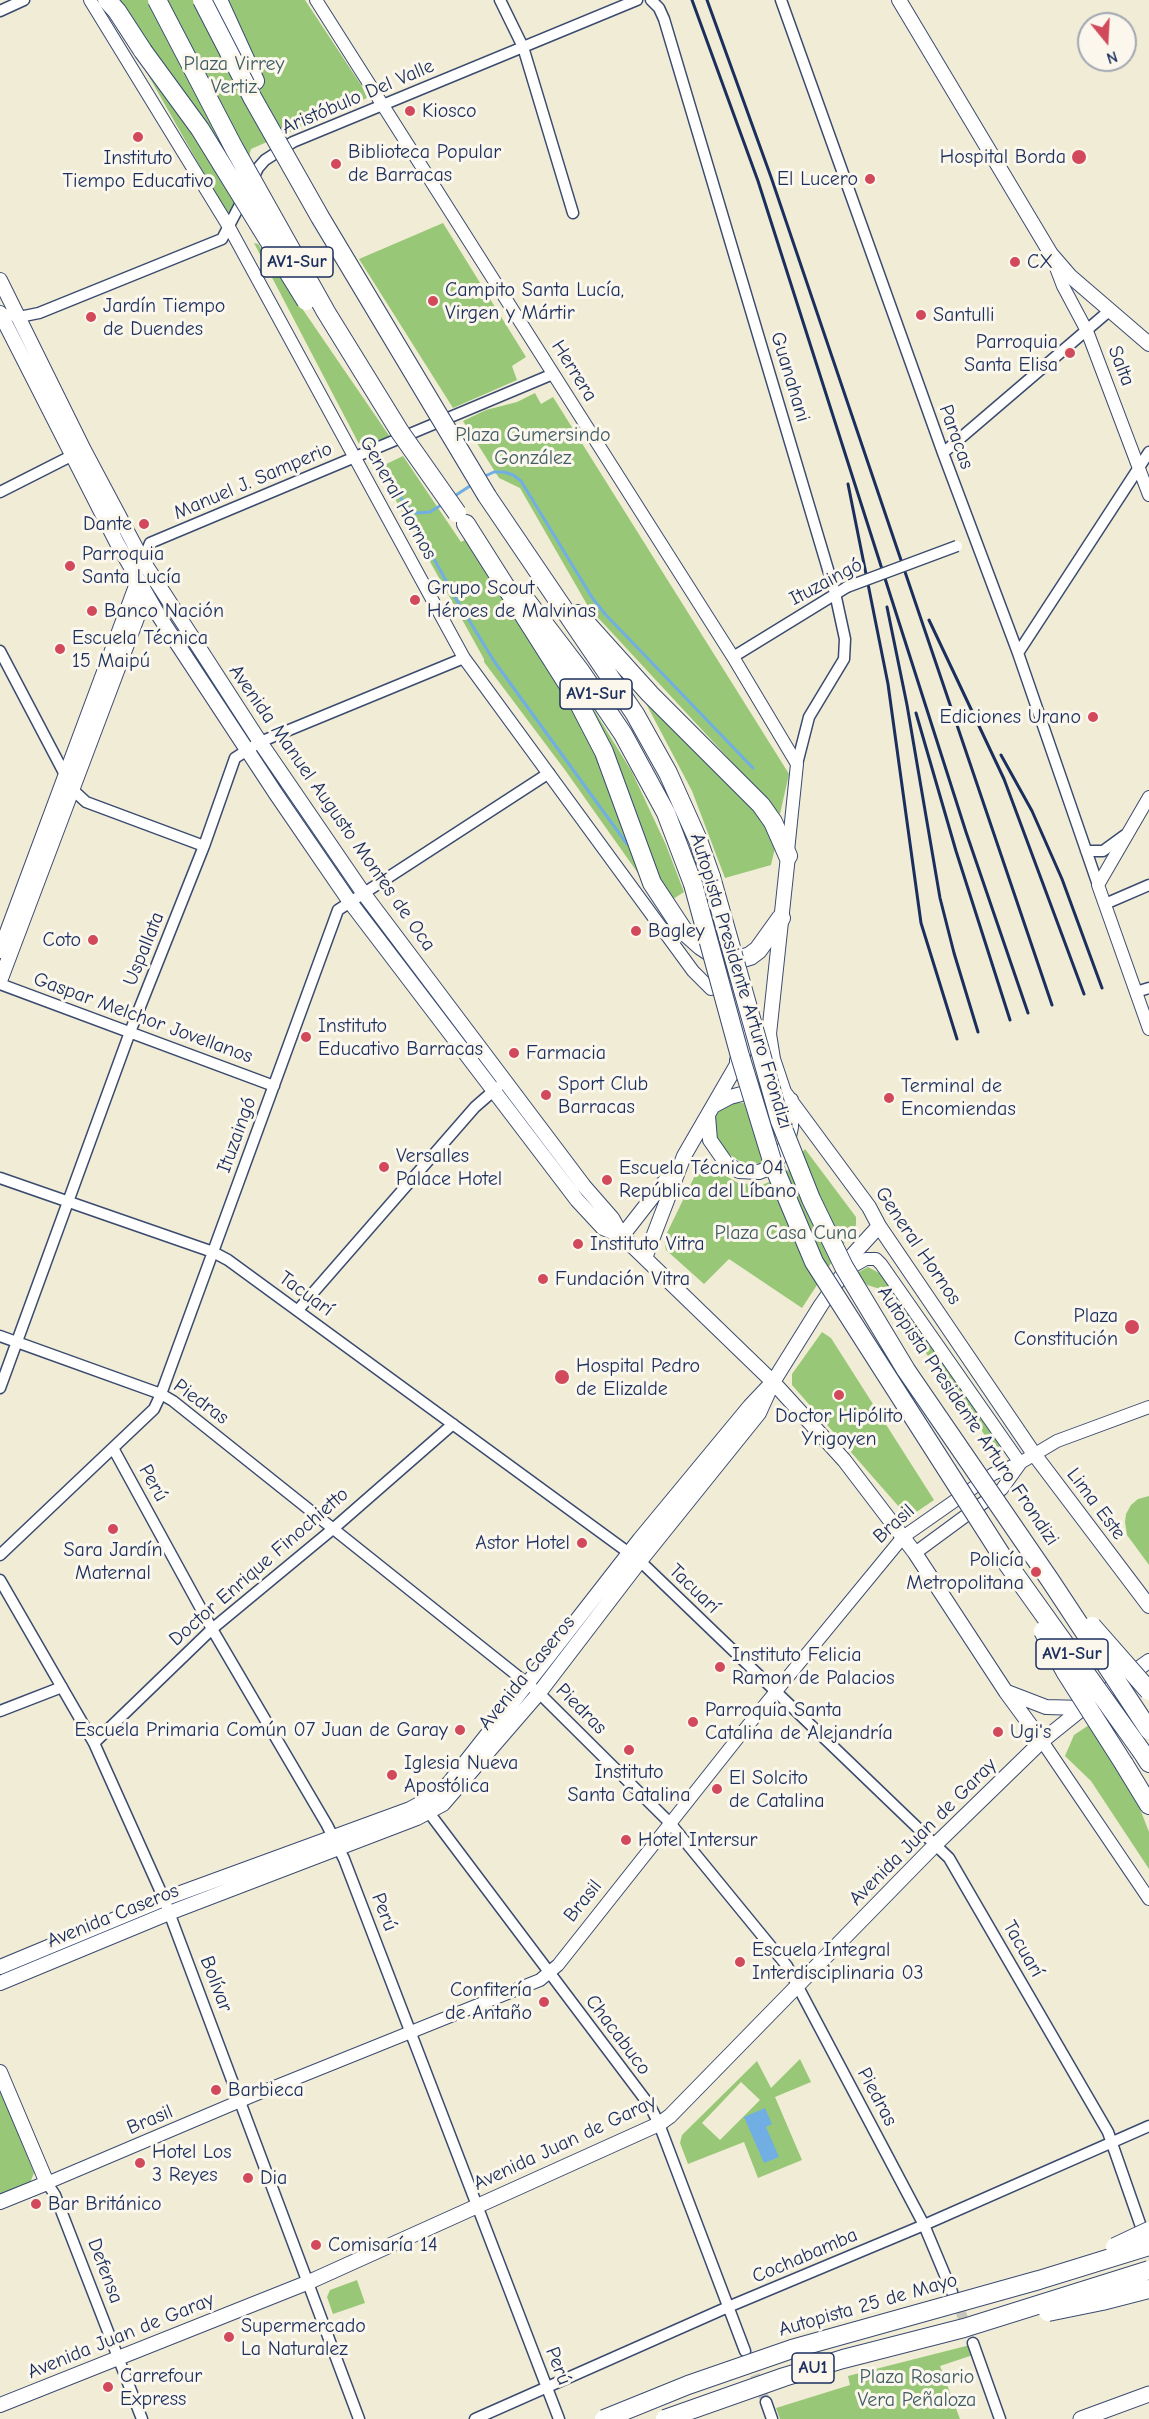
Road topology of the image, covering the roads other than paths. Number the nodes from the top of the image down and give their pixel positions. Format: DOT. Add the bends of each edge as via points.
graph roads {
  1 [pos="24,0"];
  2 [pos="90,0"];
  3 [pos="107,0"];
  4 [pos="157,0"];
  5 [pos="202,0"];
  6 [pos="218,0"];
  7 [pos="316,0"];
  8 [pos="500,0"];
  9 [pos="637,0"];
  10 [pos="651,0"];
  11 [pos="781,0"];
  12 [pos="899,0"];
  13 [pos="0,11"];
  14 [pos="523,47"];
  15 [pos="383,105"];
  16 [pos="297,174"];
  17 [pos="573,213"];
  18 [pos="229,227"];
  19 [pos="1051,254"];
  20 [pos="0,280"];
  21 [pos="1109,311"];
  22 [pos="0,313"];
  23 [pos="19,317"];
  24 [pos="1087,331"];
  25 [pos="1149,345"];
  26 [pos="553,374"];
  27 [pos="400,432"];
  28 [pos="1149,452"];
  29 [pos="78,453"];
  30 [pos="943,453"];
  31 [pos="354,458"];
  32 [pos="1139,467"];
  33 [pos="0,492"];
  34 [pos="1149,495"];
  35 [pos="462,518"];
  36 [pos="508,530"];
  37 [pos="975,539"];
  38 [pos="143,561"];
  39 [pos="138,581"];
  40 [pos="836,593"];
  41 [pos="1018,652"];
  42 [pos="733,657"];
  43 [pos="2,658"];
  44 [pos="464,658"];
  45 [pos="260,742"];
  46 [pos="246,749"];
  47 [pos="797,764"];
  48 [pos="549,773"];
  49 [pos="66,776"];
  50 [pos="73,790"];
  51 [pos="1149,797"];
  52 [pos="1129,831"];
  53 [pos="204,846"];
  54 [pos="1086,851"];
  55 [pos="788,855"];
  56 [pos="1098,885"];
  57 [pos="1149,885"];
  58 [pos="364,894"];
  59 [pos="350,902"];
  60 [pos="1105,904"];
  61 [pos="781,918"];
  62 [pos="3,950"];
  63 [pos="714,955"];
  64 [pos="0,983"];
  65 [pos="1149,988"];
  66 [pos="711,989"];
  67 [pos="1136,992"];
  68 [pos="1149,1029"];
  69 [pos="130,1032"];
  70 [pos="739,1061"];
  71 [pos="274,1086"];
  72 [pos="499,1086"];
  73 [pos="788,1096"];
  74 [pos="710,1111"];
  75 [pos="684,1156"];
  76 [pos="0,1178"];
  77 [pos="69,1202"];
  78 [pos="879,1226"];
  79 [pos="622,1236"];
  80 [pos="213,1252"];
  81 [pos="645,1258"];
  82 [pos="845,1271"];
  83 [pos="298,1310"];
  84 [pos="0,1336"];
  85 [pos="17,1342"];
  86 [pos="772,1382"];
  87 [pos="0,1388"];
  88 [pos="161,1394"];
  89 [pos="1149,1407"];
  90 [pos="453,1424"];
  91 [pos="113,1448"];
  92 [pos="1034,1454"];
  93 [pos="1020,1463"];
  94 [pos="334,1527"];
  95 [pos="903,1537"];
  96 [pos="915,1553"];
  97 [pos="0,1555"];
  98 [pos="1002,1556"];
  99 [pos="634,1557"];
  100 [pos="0,1580"];
  101 [pos="1050,1580"];
  102 [pos="1149,1606"];
  103 [pos="212,1629"];
  104 [pos="1113,1650"];
  105 [pos="1149,1661"];
  106 [pos="63,1687"];
  107 [pos="533,1688"];
  108 [pos="1149,1691"];
  109 [pos="50,1692"];
  110 [pos="776,1692"];
  111 [pos="1006,1692"];
  112 [pos="1149,1699"];
  113 [pos="69,1700"];
  114 [pos="1083,1708"];
  115 [pos="0,1711"];
  116 [pos="1149,1730"];
  117 [pos="1042,1741"];
  118 [pos="94,1743"];
  119 [pos="1145,1757"];
  120 [pos="1146,1800"];
  121 [pos="425,1809"];
  122 [pos="1149,1814"];
  123 [pos="670,1823"];
  124 [pos="336,1843"];
  125 [pos="935,1845"];
  126 [pos="164,1899"];
  127 [pos="1149,1899"];
  128 [pos="170,1913"];
  129 [pos="0,1967"];
  130 [pos="549,1974"];
  131 [pos="0,1983"];
  132 [pos="797,1984"];
  133 [pos="412,2032"];
  134 [pos="0,2072"];
  135 [pos="241,2102"];
  136 [pos="658,2124"];
  137 [pos="1149,2126"];
  138 [pos="1113,2142"];
  139 [pos="47,2183"];
  140 [pos="0,2202"];
  141 [pos="478,2206"];
  142 [pos="924,2226"];
  143 [pos="1149,2231"];
  144 [pos="1149,2248"];
  145 [pos="1149,2270"];
  146 [pos="1039,2280"];
  147 [pos="309,2282"];
  148 [pos="1149,2289"];
  149 [pos="952,2292"];
  150 [pos="728,2307"];
  151 [pos="968,2336"];
  152 [pos="745,2351"];
  153 [pos="118,2358"];
  154 [pos="546,2387"];
  155 [pos="1149,2394"];
  156 [pos="766,2402"];
  157 [pos="0,2405"];
  158 [pos="142,2419"];
  159 [pos="359,2419"];
  160 [pos="474,2419"];
  161 [pos="559,2419"];
  162 [pos="604,2419"];
  163 [pos="665,2419"];
  164 [pos="772,2419"];
  165 [pos="1000,2419"];
  166 [pos="1081,2419"];
  1 -- 13 [label="street"];
  2 -- 18 [label="street, General Hornos"];
  3 -- 27 [label="highway, bridge" via="200,129 333,344"];
  4 -- 27 [label="highway, Autopista Presidente Arturo Frondizi / AV1-Sur, bridge" via="305,277"];
  5 -- 16 [label="highway, Autopista Presidente Arturo Frondizi / AV1-Sur, bridge"];
  6 -- 16 [label="highway, bridge"];
  7 -- 15 [label="street, Herrera"];
  8 -- 14 [label="street"];
  9 -- 14 [label="street, Aristóbulo Del Valle"];
  10 -- 40 [label="street, Guanahani" via="664,19"];
  11 -- 30 [label="street, Paracas"];
  12 -- 19 [label="main road"];
  14 -- 15 [label="street, Aristóbulo Del Valle"];
  14 -- 17 [label="street"];
  15 -- 18 [label="street, Aristóbulo Del Valle" via="304,137 269,157 258,168"];
  15 -- 26 [label="street, Herrera"];
  16 -- 36 [label="highway, Autopista Presidente Arturo Frondizi / AV1-Sur, bridge" via="381,323"];
  18 -- 23 [label="street, Aristóbulo Del Valle" via="222,239 39,313"];
  18 -- 31 [label="street, General Hornos"];
  19 -- 21 [label="main road"];
  19 -- 24 [label="street, Salta"];
  20 -- 23 [label="main road, Avenida Manuel Augusto Montes de Oca"];
  21 -- 24 [label="street"];
  21 -- 25 [label="main road"];
  22 -- 23 [label="street, Aristóbulo Del Valle"];
  22 -- 29 [label="main road, Avenida Manuel Augusto Montes de Oca"];
  23 -- 29 [label="main road, Avenida Manuel Augusto Montes de Oca"];
  24 -- 30 [label="street"];
  24 -- 32 [label="street, Salta"];
  26 -- 31 [label="street, Manuel J. Samperio"];
  26 -- 42 [label="street, Herrera"];
  27 -- 35 [label="highway, Autopista Presidente Arturo Frondizi / AV1-Sur, bridge"];
  28 -- 32 [label="street"];
  29 -- 33 [label="street"];
  29 -- 38 [label="main road, Avenida Manuel Augusto Montes de Oca"];
  29 -- 39 [label="main road, Avenida Manuel Augusto Montes de Oca"];
  30 -- 37 [label="street, Paracas"];
  31 -- 38 [label="street, Manuel J. Samperio" via="150,543"];
  31 -- 44 [label="street, General Hornos"];
  32 -- 34 [label="street, Salta"];
  32 -- 41 [label="street"];
  35 -- 63 [label="highway" via="575,696 604,752 658,896 683,930"];
  35 -- 98 [label="highway, Autopista Presidente Arturo Frondizi / AV1-Sur, bridge" via="557,640 623,734 666,813 693,884 774,1167 799,1230 837,1300"];
  36 -- 55 [label="highway" via="616,657 761,805"];
  36 -- 101 [label="highway, Autopista Presidente Arturo Frondizi / AV1-Sur, bridge" via="635,714 681,800 711,877 780,1121 811,1199 865,1305"];
  37 -- 40 [label="street, Ituzaingó, bridge"];
  37 -- 41 [label="street, Paracas"];
  38 -- 39 [label="main road"];
  38 -- 45 [label="main road, Avenida Manuel Augusto Montes de Oca"];
  39 -- 46 [label="main road, Avenida Manuel Augusto Montes de Oca"];
  39 -- 49 [label="main road"];
  39 -- 50 [label="main road" via="140,610"];
  40 -- 42 [label="street, Ituzaingó"];
  40 -- 47 [label="street, Guanahani" via="845,639 844,658 809,717"];
  41 -- 54 [label="street, Paracas"];
  42 -- 47 [label="street, Herrera"];
  43 -- 49 [label="street"];
  44 -- 45 [label="street, Uspallata"];
  44 -- 48 [label="street, General Hornos"];
  45 -- 46 [label="street, Uspallata"];
  45 -- 58 [label="main road, Avenida Manuel Augusto Montes de Oca"];
  46 -- 53 [label="street, Uspallata" via="235,758"];
  46 -- 59 [label="main road, Avenida Manuel Augusto Montes de Oca"];
  47 -- 55 [label="street"];
  48 -- 58 [label="street, Ituzaingó"];
  48 -- 66 [label="street, General Hornos" via="693,971"];
  49 -- 50 [label="street"];
  49 -- 62 [label="main road"];
  50 -- 53 [label="street" via="86,802"];
  50 -- 62 [label="main road"];
  51 -- 52 [label="street"];
  52 -- 54 [label="street" via="1103,851"];
  52 -- 56 [label="street"];
  53 -- 69 [label="street, Uspallata"];
  54 -- 56 [label="street, Paracas"];
  55 -- 61 [label="main road"];
  56 -- 60 [label="street"];
  57 -- 60 [label="street"];
  58 -- 59 [label="street, Ituzaingó"];
  58 -- 72 [label="main road, Avenida Manuel Augusto Montes de Oca"];
  59 -- 71 [label="street, Ituzaingó" via="338,910"];
  59 -- 72 [label="main road, Avenida Manuel Augusto Montes de Oca"];
  60 -- 67 [label="street"];
  61 -- 63 [label="highway" via="750,956 725,959"];
  61 -- 73 [label="main road, General Hornos" via="769,1034 773,1059"];
  62 -- 64 [label="main road"];
  63 -- 70 [label="highway" via="746,1023 747,1035"];
  64 -- 69 [label="street, Gaspar Melchor Jovellanos"];
  65 -- 67 [label="street"];
  67 -- 68 [label="street"];
  69 -- 71 [label="street, Gaspar Melchor Jovellanos"];
  69 -- 77 [label="street, Uspallata"];
  70 -- 74 [label="main road"];
  71 -- 80 [label="street, Ituzaingó"];
  72 -- 79 [label="main road, Avenida Manuel Augusto Montes de Oca" via="612,1218"];
  72 -- 83 [label="street" via="475,1107"];
  73 -- 74 [label="main road" via="763,1090 749,1092 730,1097"];
  73 -- 74 [label="main road" via="788,1141 779,1158 759,1172 739,1171 716,1152 707,1130"];
  73 -- 78 [label="main road, General Hornos"];
  74 -- 75 [label="main road"];
  75 -- 79 [label="main road"];
  75 -- 81 [label="main road"];
  76 -- 77 [label="street, Tacuarí"];
  77 -- 80 [label="street, Tacuarí"];
  77 -- 85 [label="street, Uspallata"];
  78 -- 82 [label="main road, Avenida Caseros" via="849,1259"];
  78 -- 92 [label="main road, General Hornos"];
  79 -- 81 [label="main road, Avenida Manuel Augusto Montes de Oca"];
  80 -- 83 [label="street, Tacuarí"];
  80 -- 88 [label="street, Ituzaingó"];
  81 -- 86 [label="main road, Avenida Manuel Augusto Montes de Oca"];
  82 -- 86 [label="main road, Avenida Caseros"];
  82 -- 93 [label="street, General Hornos" via="866,1259 876,1259 881,1264"];
  83 -- 90 [label="street, Tacuarí"];
  84 -- 85 [label="street, Piedras"];
  85 -- 87 [label="street, Uspallata"];
  85 -- 88 [label="street, Piedras"];
  86 -- 95 [label="main road, Avenida Manuel Augusto Montes de Oca" via="844,1460"];
  86 -- 99 [label="main road, Avenida Caseros"];
  88 -- 91 [label="street, Ituzaingó" via="154,1409"];
  88 -- 94 [label="street, Piedras"];
  89 -- 92 [label="street, Brasil" via="1057,1441"];
  90 -- 94 [label="street, Doctor Enrique Finochietto"];
  90 -- 99 [label="street, Tacuarí"];
  91 -- 97 [label="street, Ituzaingó"];
  91 -- 103 [label="street, Perú"];
  92 -- 93 [label="street, Brasil"];
  92 -- 102 [label="main road, Lima Este"];
  93 -- 95 [label="street, Brasil" via="993,1474"];
  93 -- 96 [label="street, Brasil" via="1002,1489"];
  94 -- 103 [label="street, Doctor Enrique Finochietto"];
  94 -- 107 [label="street, Piedras"];
  95 -- 96 [label="main road, Avenida Manuel Augusto Montes de Oca"];
  95 -- 110 [label="street, Brasil"];
  96 -- 111 [label="main road, Avenida Manuel Augusto Montes de Oca"];
  98 -- 119 [label="highway, Autopista Presidente Arturo Frondizi / AV1-Sur, bridge"];
  98 -- 120 [label="highway, bridge" via="1066,1673"];
  99 -- 107 [label="main road, Avenida Caseros"];
  99 -- 110 [label="street, Tacuarí"];
  100 -- 106 [label="street, Bolívar"];
  101 -- 104 [label="highway, bridge"];
  101 -- 116 [label="highway, Autopista Presidente Arturo Frondizi / AV1-Sur, bridge"];
  103 -- 118 [label="street, Doctor Enrique Finochietto"];
  103 -- 124 [label="street, Perú"];
  104 -- 108 [label="highway, bridge"];
  104 -- 112 [label="highway, bridge"];
  105 -- 114 [label="main road, Avenida Juan de Garay"];
  106 -- 109 [label="street"];
  106 -- 113 [label="street, Bolívar"];
  107 -- 121 [label="main road, Avenida Caseros" via="443,1804"];
  107 -- 123 [label="street, Piedras"];
  109 -- 113 [label="street" via="63,1694"];
  109 -- 115 [label="street"];
  110 -- 123 [label="street, Brasil"];
  110 -- 125 [label="street, Tacuarí"];
  111 -- 114 [label="main road" via="1046,1707"];
  111 -- 117 [label="main road, Avenida Manuel Augusto Montes de Oca"];
  113 -- 118 [label="street, Bolívar"];
  114 -- 117 [label="main road, Avenida Juan de Garay"];
  117 -- 125 [label="main road, Avenida Juan de Garay"];
  117 -- 127 [label="street"];
  118 -- 126 [label="street, Bolívar"];
  120 -- 122 [label="highway"];
  121 -- 124 [label="main road, Avenida Caseros"];
  121 -- 130 [label="street, Chacabuco"];
  123 -- 130 [label="street, Brasil"];
  123 -- 132 [label="street, Piedras" via="787,1966"];
  124 -- 126 [label="main road, Avenida Caseros"];
  124 -- 128 [label="main road, Avenida Caseros"];
  124 -- 133 [label="street, Perú"];
  125 -- 132 [label="main road, Avenida Juan de Garay"];
  125 -- 138 [label="street, Tacuarí" via="949,1858"];
  126 -- 128 [label="street, Bolívar"];
  126 -- 129 [label="main road, Avenida Caseros"];
  128 -- 131 [label="main road, Avenida Caseros"];
  128 -- 135 [label="street, Bolívar"];
  130 -- 133 [label="street, Brasil"];
  130 -- 136 [label="street, Chacabuco" via="650,2106"];
  132 -- 136 [label="main road, Avenida Juan de Garay"];
  132 -- 142 [label="street, Piedras"];
  133 -- 135 [label="street, Brasil"];
  133 -- 141 [label="street, Perú"];
  134 -- 139 [label="main road, Defensa"];
  135 -- 139 [label="street, Brasil"];
  135 -- 147 [label="street, Bolívar"];
  136 -- 141 [label="main road, Avenida Juan de Garay"];
  136 -- 150 [label="street, Chacabuco"];
  137 -- 138 [label="street, Cochabamba"];
  138 -- 142 [label="street, Cochabamba"];
  138 -- 144 [label="street, Tacuarí"];
  139 -- 140 [label="main road"];
  139 -- 153 [label="street, Defensa"];
  141 -- 147 [label="main road, Avenida Juan de Garay"];
  141 -- 154 [label="street, Perú"];
  142 -- 149 [label="street, Piedras"];
  142 -- 150 [label="street, Cochabamba"];
  143 -- 146 [label="highway, bridge"];
  144 -- 146 [label="highway, Autopista 25 de Mayo / AU1, bridge"];
  145 -- 151 [label="highway, AU1, bridge"];
  146 -- 162 [label="highway, Autopista 25 de Mayo / AU1, bridge" via="792,2349"];
  147 -- 153 [label="main road, Avenida Juan de Garay"];
  147 -- 159 [label="street, Bolívar"];
  148 -- 151 [label="highway, bridge"];
  150 -- 152 [label="street, Chacabuco"];
  150 -- 154 [label="street, Cochabamba"];
  151 -- 163 [label="highway, AU1, bridge" via="843,2359"];
  151 -- 165 [label="street"];
  153 -- 157 [label="main road, Avenida Juan de Garay"];
  153 -- 158 [label="street, Defensa"];
  154 -- 160 [label="street, Cochabamba"];
  154 -- 161 [label="street, Perú"];
  155 -- 166 [label="main road"];
  156 -- 164 [label="street"];
}
